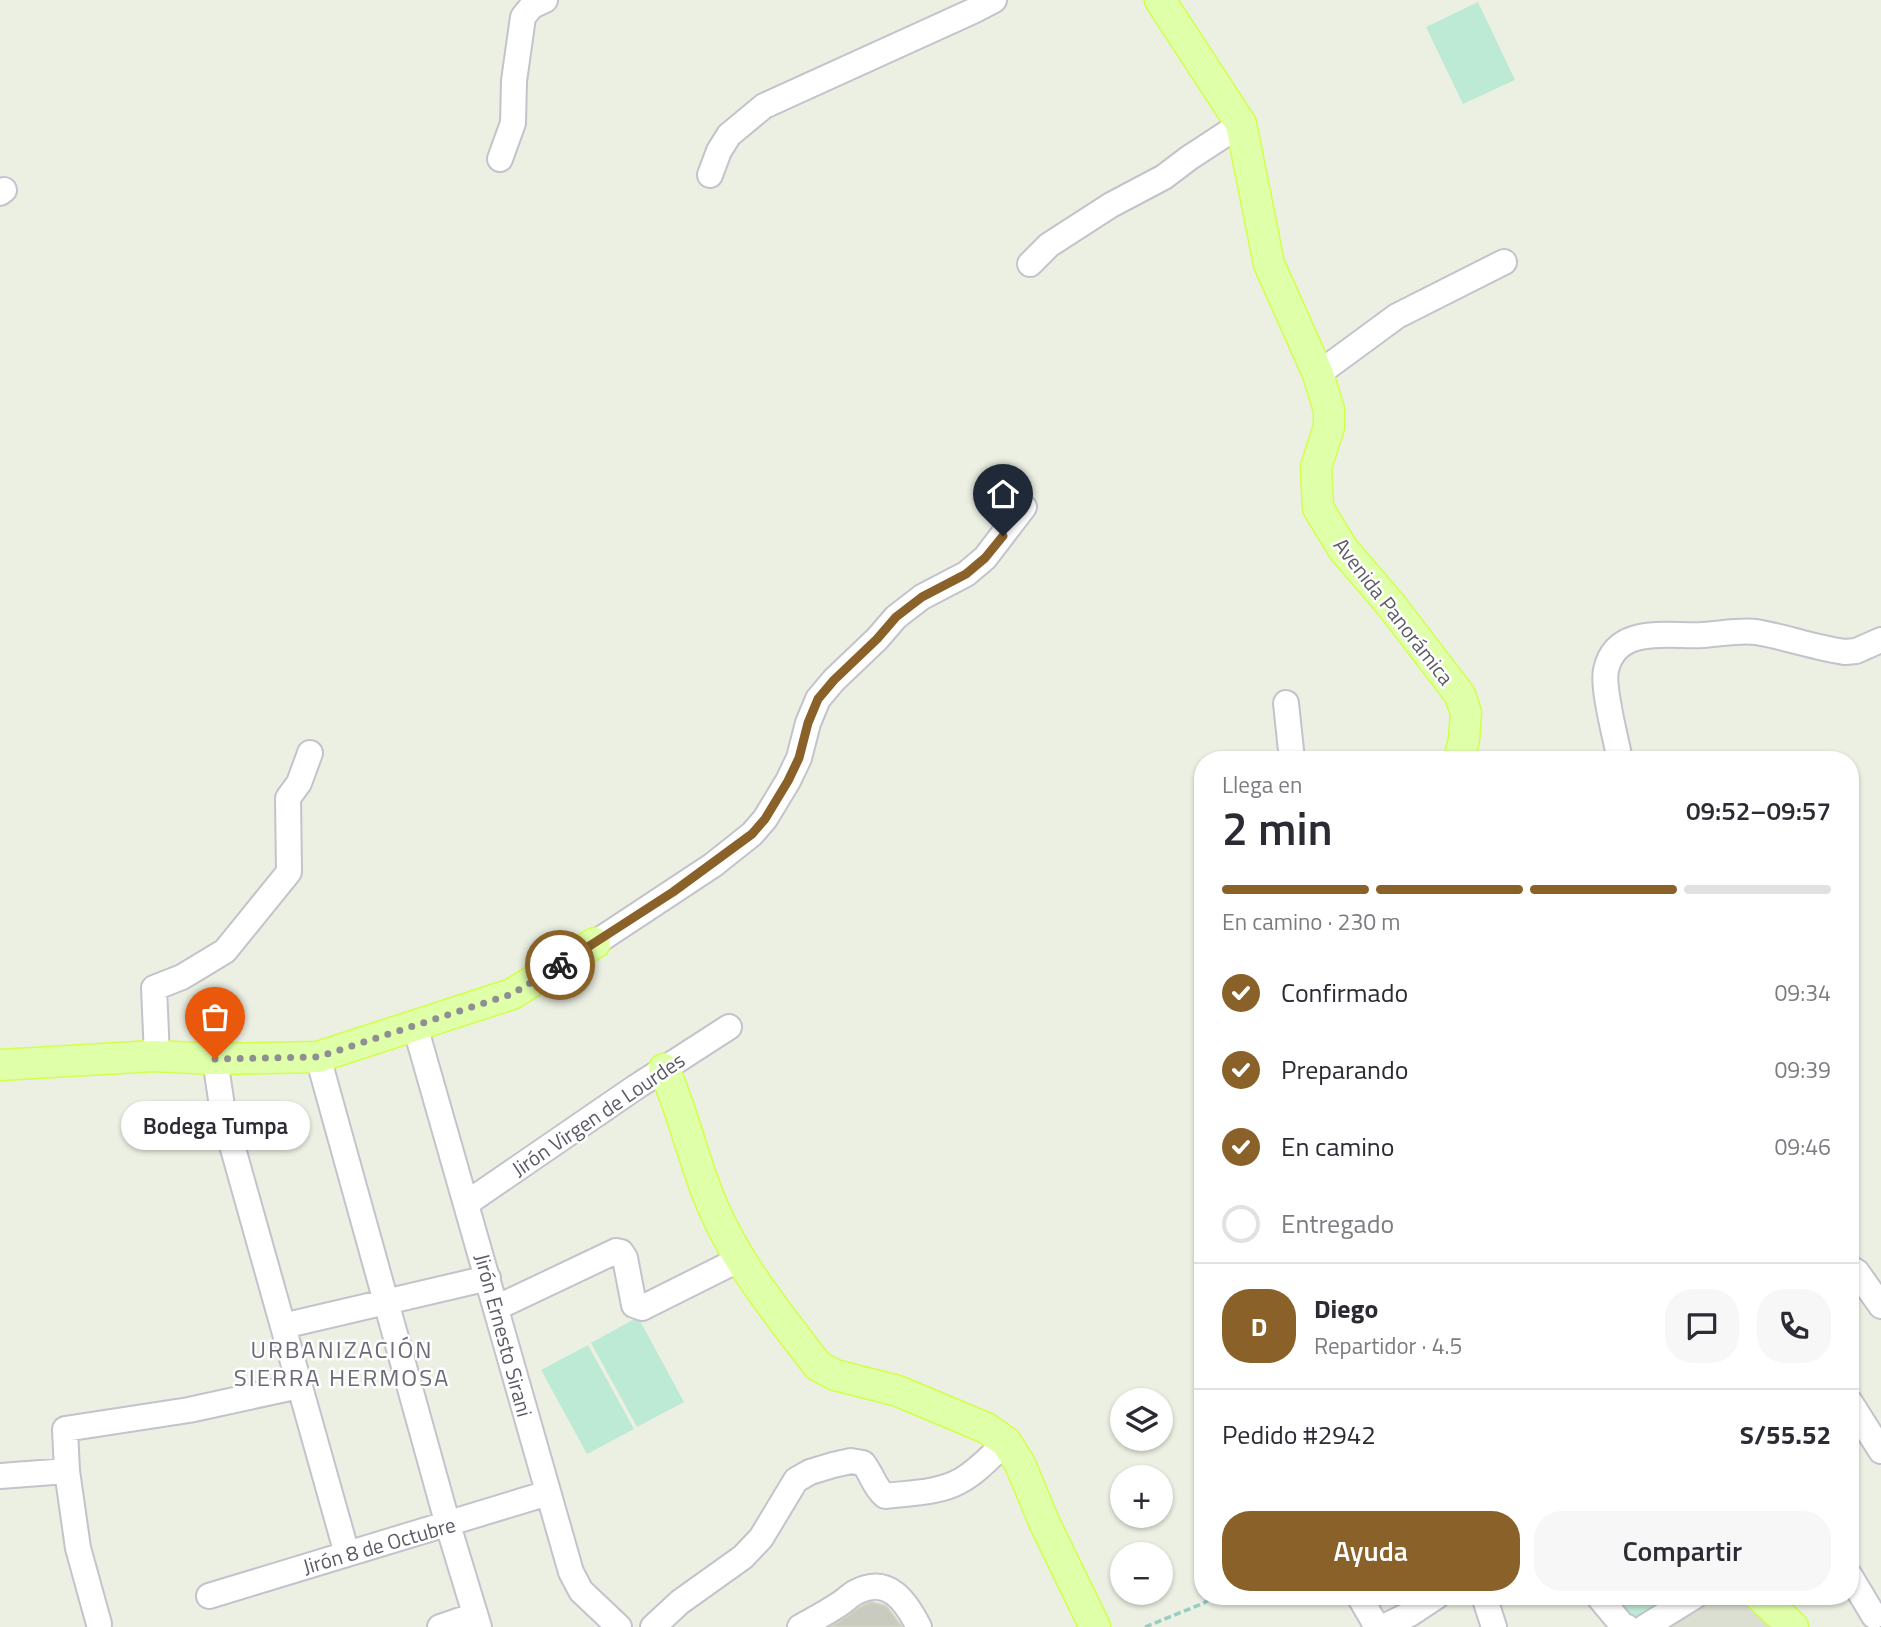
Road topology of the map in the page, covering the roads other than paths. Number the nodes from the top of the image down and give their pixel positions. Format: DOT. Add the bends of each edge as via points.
graph roads {
  1 [pos="545,0"];
  2 [pos="993,0"];
  3 [pos="1160,0"];
  4 [pos="1241,124"];
  5 [pos="500,159"];
  6 [pos="710,175"];
  7 [pos="1504,262"];
  8 [pos="1030,264"];
  9 [pos="1318,374"];
  10 [pos="1024,507"];
  11 [pos="1881,640"];
  12 [pos="1286,703"];
  13 [pos="1291,751"];
  14 [pos="1461,751"];
  15 [pos="1618,751"];
  16 [pos="310,753"];
  17 [pos="594,943"];
  18 [pos="415,1026"];
  19 [pos="729,1027"];
  20 [pos="158,1056"];
  21 [pos="318,1057"];
  22 [pos="215,1059"];
  23 [pos="0,1065"];
  24 [pos="664,1069"];
  25 [pos="467,1203"];
  26 [pos="743,1266"];
  27 [pos="1859,1275"];
  28 [pos="488,1278"];
  29 [pos="388,1302"];
  30 [pos="1881,1306"];
  31 [pos="496,1308"];
  32 [pos="283,1326"];
  33 [pos="299,1386"];
  34 [pos="1859,1409"];
  35 [pos="1873,1420"];
  36 [pos="1006,1442"];
  37 [pos="1881,1451"];
  38 [pos="67,1471"];
  39 [pos="0,1476"];
  40 [pos="548,1493"];
  41 [pos="448,1525"];
  42 [pos="347,1554"];
  43 [pos="1859,1594"];
  44 [pos="209,1596"];
  45 [pos="1364,1605"];
  46 [pos="1428,1605"];
  47 [pos="1487,1605"];
  48 [pos="1606,1605"];
  49 [pos="1680,1605"];
  50 [pos="1770,1605"];
  51 [pos="1871,1618"];
  52 [pos="1413,1620"];
  53 [pos="477,1621"];
  54 [pos="670,1622"];
  55 [pos="99,1624"];
  56 [pos="440,1627"];
  57 [pos="620,1627"];
  58 [pos="800,1627"];
  59 [pos="919,1627"];
  60 [pos="1095,1627"];
  61 [pos="1377,1627"];
  62 [pos="1383,1627"];
  63 [pos="1494,1627"];
  64 [pos="1627,1627"];
  65 [pos="1645,1627"];
  66 [pos="1793,1627"];
  1 -- 5 [label="street" via="523,17 513,122"];
  2 -- 6 [label="street" via="764,106 729,135"];
  3 -- 4 [label="main road, Avenida Panorámica"];
  4 -- 8 [label="street" via="1164,177 1049,245"];
  4 -- 9 [label="main road, Avenida Panorámica" via="1269,264"];
  7 -- 9 [label="street" via="1397,316"];
  9 -- 14 [label="main road, Avenida Panorámica" via="1329,427 1316,467 1318,508 1343,549 1460,695 1466,713"];
  10 -- 17 [label="street" via="985,558 896,617 818,699 788,781 752,834"];
  11 -- 15 [label="street" via="1845,652 1755,632 1642,635 1624,643 1606,670"];
  12 -- 13 [label="street"];
  16 -- 20 [label="street" via="288,798 289,872 225,951 154,988"];
  17 -- 18 [label="main road" via="517,992"];
  18 -- 21 [label="main road"];
  18 -- 25 [label="street, Jirón Ernesto Sirani"];
  19 -- 24 [label="street, Jirón Virgen de Lourdes"];
  20 -- 22 [label="main road"];
  20 -- 23 [label="main road"];
  21 -- 22 [label="main road"];
  21 -- 29 [label="street"];
  22 -- 32 [label="street" via="223,1112"];
  24 -- 25 [label="street, Jirón Virgen de Lourdes"];
  24 -- 26 [label="main road" via="708,1196"];
  25 -- 28 [label="street, Jirón Ernesto Sirani"];
  26 -- 31 [label="street" via="732,1263 642,1308 634,1305 625,1258 616,1251"];
  26 -- 36 [label="main road" via="818,1366 835,1375 898,1391 986,1428"];
  27 -- 30 [label="street"];
  28 -- 29 [label="street"];
  28 -- 31 [label="street, Jirón Ernesto Sirani"];
  29 -- 32 [label="street"];
  29 -- 41 [label="street"];
  31 -- 40 [label="street, Jirón Ernesto Sirani"];
  32 -- 33 [label="street"];
  33 -- 38 [label="street" via="189,1410 66,1428"];
  33 -- 42 [label="street"];
  34 -- 35 [label="street"];
  35 -- 37 [label="street"];
  36 -- 54 [label="street" via="946,1488 885,1496 863,1464 851,1461 810,1472 796,1480 761,1538"];
  36 -- 60 [label="main road"];
  38 -- 39 [label="street"];
  38 -- 55 [label="street" via="78,1548"];
  40 -- 41 [label="street, Jirón 8 de Octubre"];
  40 -- 57 [label="street, Jirón Ernesto Sirani" via="581,1591"];
  41 -- 42 [label="street, Jirón 8 de Octubre"];
  41 -- 53 [label="street"];
  42 -- 44 [label="street, Jirón 8 de Octubre"];
  43 -- 51 [label="street"];
  45 -- 61 [label="street"];
  46 -- 52 [label="street"];
  47 -- 63 [label="street"];
  48 -- 64 [label="street"];
  49 -- 65 [label="street"];
  50 -- 66 [label="main road"];
  52 -- 62 [label="street"];
  53 -- 56 [label="street"];
  58 -- 59 [label="street" via="855,1592 873,1586 899,1597"];
}
